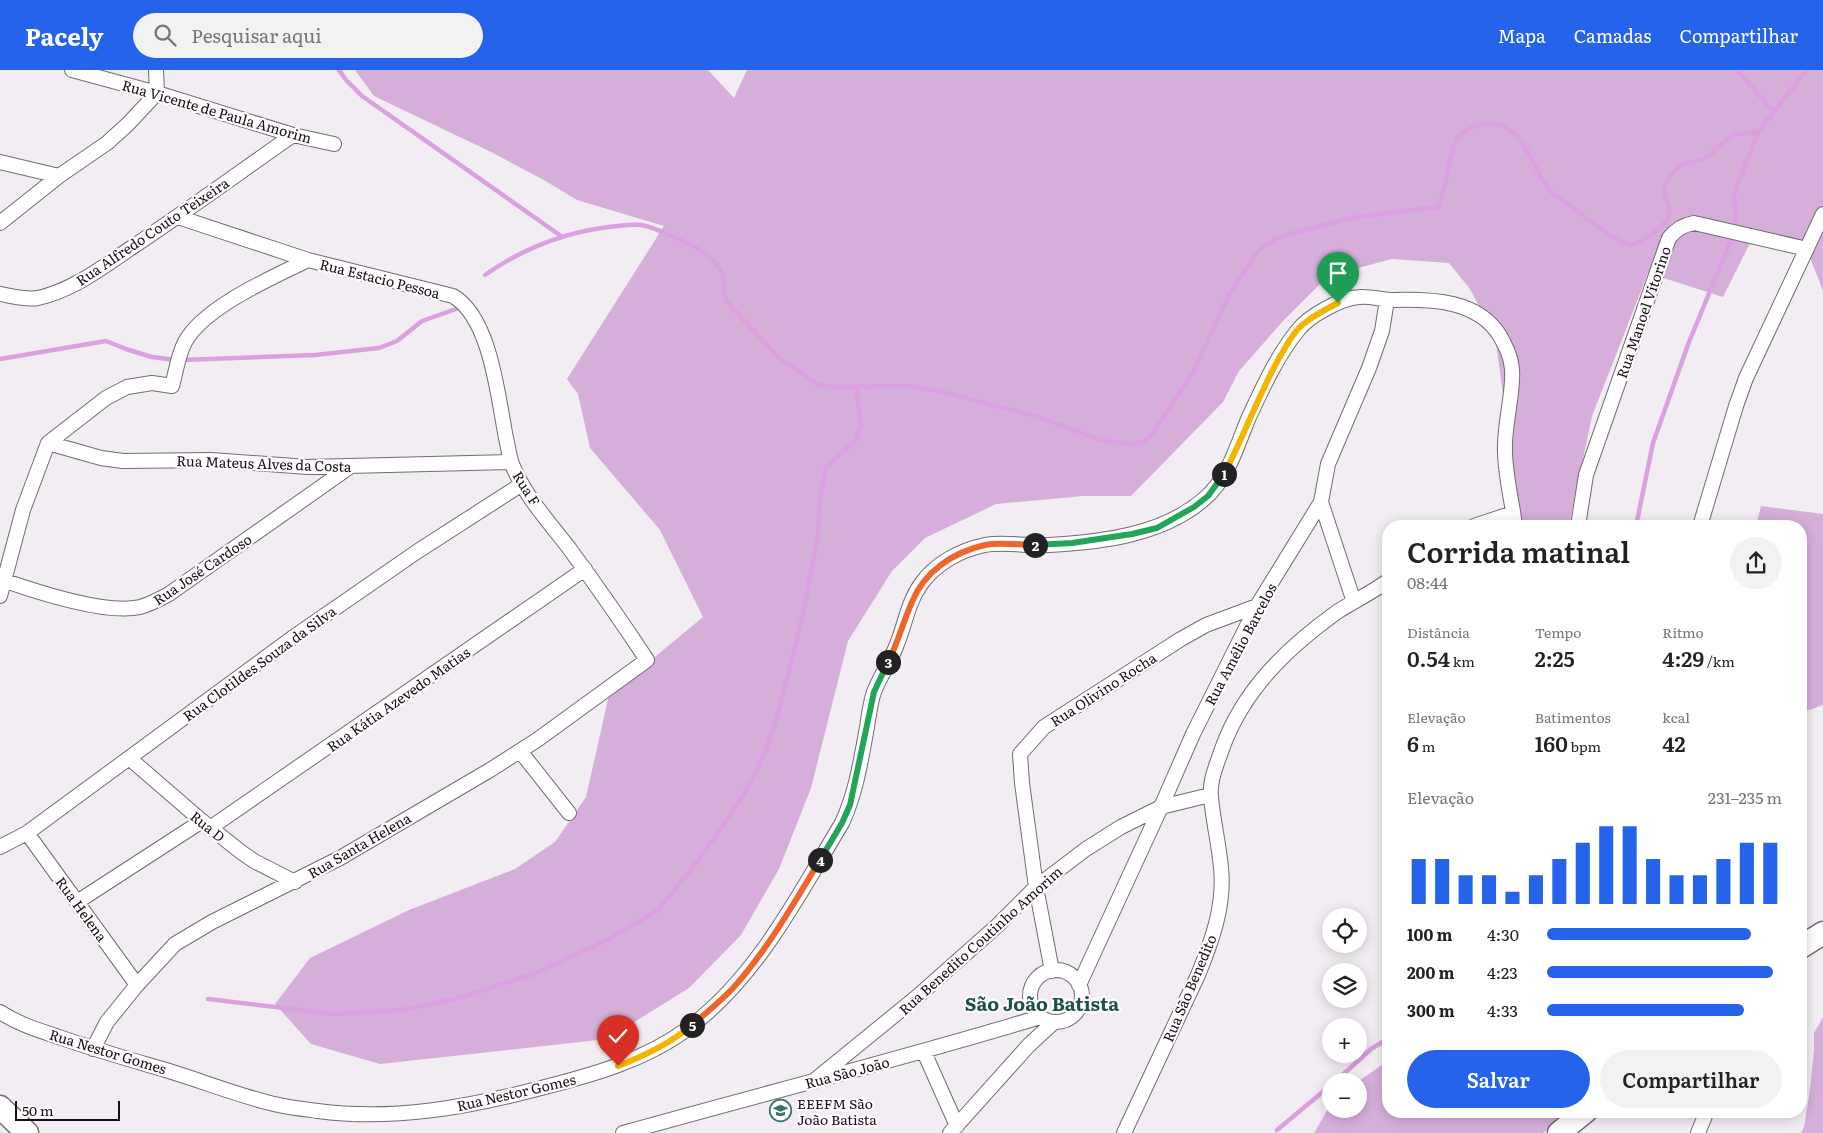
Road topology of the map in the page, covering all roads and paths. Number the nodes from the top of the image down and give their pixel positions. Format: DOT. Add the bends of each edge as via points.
graph roads {
  1 [pos="72,70"];
  2 [pos="156,70"];
  3 [pos="158,93"];
  4 [pos="293,135"];
  5 [pos="334,144"];
  6 [pos="0,162"];
  7 [pos="59,176"];
  8 [pos="1823,214"];
  9 [pos="178,217"];
  10 [pos="0,223"];
  11 [pos="1807,250"];
  12 [pos="308,260"];
  13 [pos="0,294"];
  14 [pos="453,296"];
  15 [pos="1386,300"];
  16 [pos="48,443"];
  17 [pos="511,462"];
  18 [pos="351,466"];
  19 [pos="522,484"];
  20 [pos="1321,502"];
  21 [pos="1514,519"];
  22 [pos="1579,520"];
  23 [pos="1702,520"];
  24 [pos="585,570"];
  25 [pos="2,580"];
  26 [pos="1382,584"];
  27 [pos="0,596"];
  28 [pos="1354,602"];
  29 [pos="1257,606"];
  30 [pos="647,660"];
  31 [pos="520,750"];
  32 [pos="129,758"];
  33 [pos="1210,795"];
  34 [pos="1161,807"];
  35 [pos="569,813"];
  36 [pos="206,825"];
  37 [pos="27,833"];
  38 [pos="0,847"];
  39 [pos="295,882"];
  40 [pos="1036,887"];
  41 [pos="77,902"];
  42 [pos="1823,933"];
  43 [pos="1807,943"];
  44 [pos="1052,971"];
  45 [pos="137,985"];
  46 [pos="1079,985"];
  47 [pos="0,1012"];
  48 [pos="1040,1017"];
  49 [pos="1054,1022"];
  50 [pos="93,1049"];
  51 [pos="924,1052"];
  52 [pos="815,1080"];
  53 [pos="0,1107"];
  54 [pos="1577,1118"];
  55 [pos="1704,1118"];
  56 [pos="954,1130"];
  57 [pos="27,1133"];
  58 [pos="623,1133"];
  59 [pos="1124,1133"];
  60 [pos="1559,1133"];
  61 [pos="1698,1133"];
  1 -- 3 [label="street, Rua Vicente de Paula Amorim"];
  2 -- 3 [label="street"];
  3 -- 4 [label="street, Rua Vicente de Paula Amorim"];
  3 -- 7 [label="street" via="107,142"];
  4 -- 5 [label="street, Rua Vicente de Paula Amorim"];
  4 -- 9 [label="street, Rua Alfredo Couto Teixeira"];
  6 -- 7 [label="street"];
  7 -- 10 [label="street"];
  8 -- 11 [label="street"];
  9 -- 12 [label="street, Rua Estacio Pessoa"];
  9 -- 13 [label="street, Rua Alfredo Couto Teixeira" via="83,280 36,298"];
  11 -- 22 [label="street, Rua Manoel Vitorino" via="1694,223 1684,225 1669,238 1586,476"];
  11 -- 23 [label="street" via="1746,378"];
  12 -- 14 [label="street, Rua Estacio Pessoa"];
  12 -- 16 [label="street" via="244,292 205,320 186,341 172,386 152,383 127,387 106,398"];
  14 -- 17 [label="street, Rua F" via="471,313 484,337"];
  15 -- 20 [label="street, Rua Amélio Barcelos" via="1382,331 1328,464"];
  15 -- 21 [label="street, Rua Nestor Gomes" via="1416,299 1461,305 1481,315 1495,328 1508,351 1512,371 1504,452"];
  15 -- 50 [label="street, Rua Nestor Gomes" via="1358,297 1338,303 1301,326 1273,367 1224,475 1208,496 1194,507 1157,528 1132,534 1046,546 985,545 946,560 933,570 912,600 896,646 874,692 855,787 842,823 771,939 739,980 715,1006 665,1044 618,1066 515,1095 486,1102 379,1115 336,1113 270,1103"];
  16 -- 18 [label="street, Rua Mateus Alves da Costa" via="123,461 211,460 308,467"];
  16 -- 25 [label="street"];
  17 -- 18 [label="street, Rua Mateus Alves da Costa"];
  17 -- 19 [label="street, Rua F"];
  18 -- 25 [label="street, Rua José Cardoso" via="154,603 123,608 95,605"];
  19 -- 24 [label="street, Rua F"];
  19 -- 32 [label="street, Rua Clotildes Souza da Silva" via="295,636"];
  20 -- 28 [label="street"];
  20 -- 29 [label="street, Rua Amélio Barcelos"];
  24 -- 30 [label="street, Rua F"];
  24 -- 36 [label="street, Rua Kátia Azevedo Matias"];
  25 -- 27 [label="street"];
  26 -- 28 [label="street, Rua São Benedito"];
  28 -- 33 [label="street, Rua São Benedito" via="1290,649 1265,674 1236,718 1224,744"];
  29 -- 34 [label="street, Rua Amélio Barcelos" via="1193,734"];
  29 -- 40 [label="street, Rua Olivino Rocha" via="1206,625 1181,639 1044,727 1026,746 1020,754 1020,762"];
  30 -- 31 [label="street, Rua Santa Helena"];
  31 -- 35 [label="street"];
  31 -- 39 [label="street, Rua Santa Helena"];
  32 -- 36 [label="street, Rua D"];
  32 -- 37 [label="street, Rua Clotildes Souza da Silva"];
  33 -- 34 [label="street, Rua Benedito Coutinho Amorim"];
  33 -- 59 [label="street, Rua São Benedito" via="1222,870 1217,920 1209,949"];
  34 -- 40 [label="street, Rua Benedito Coutinho Amorim" via="1086,849"];
  34 -- 46 [label="street, Rua Amélio Barcelos"];
  36 -- 39 [label="street, Rua D" via="254,861"];
  36 -- 41 [label="street, Rua Kátia Azevedo Matias"];
  37 -- 38 [label="street, Rua Clotildes Souza da Silva"];
  37 -- 41 [label="street, Rua Helena"];
  39 -- 45 [label="street, Rua Santa Helena" via="212,922 175,944"];
  40 -- 44 [label="street, Rua Olivino Rocha"];
  40 -- 52 [label="street, Rua Benedito Coutinho Amorim" via="918,996"];
  41 -- 45 [label="street, Rua Helena"];
  42 -- 43 [label="main road"];
  44 -- 46 [label="street" via="1063,971"];
  44 -- 48 [label="street" via="1042,974 1030,992 1030,1003"];
  45 -- 50 [label="street, Rua Santa Helena" via="107,1022"];
  46 -- 49 [label="street" via="1081,1001 1074,1015 1065,1021"];
  47 -- 50 [label="street, Rua Nestor Gomes" via="21,1024"];
  48 -- 49 [label="street"];
  48 -- 51 [label="street, Rua São João"];
  49 -- 56 [label="street" via="1029,1045"];
  51 -- 52 [label="street, Rua São João"];
  51 -- 56 [label="street"];
  52 -- 58 [label="street, Rua São João"];
  53 -- 57 [label="main road"];
  54 -- 60 [label="main road"];
  55 -- 61 [label="street"];
}
